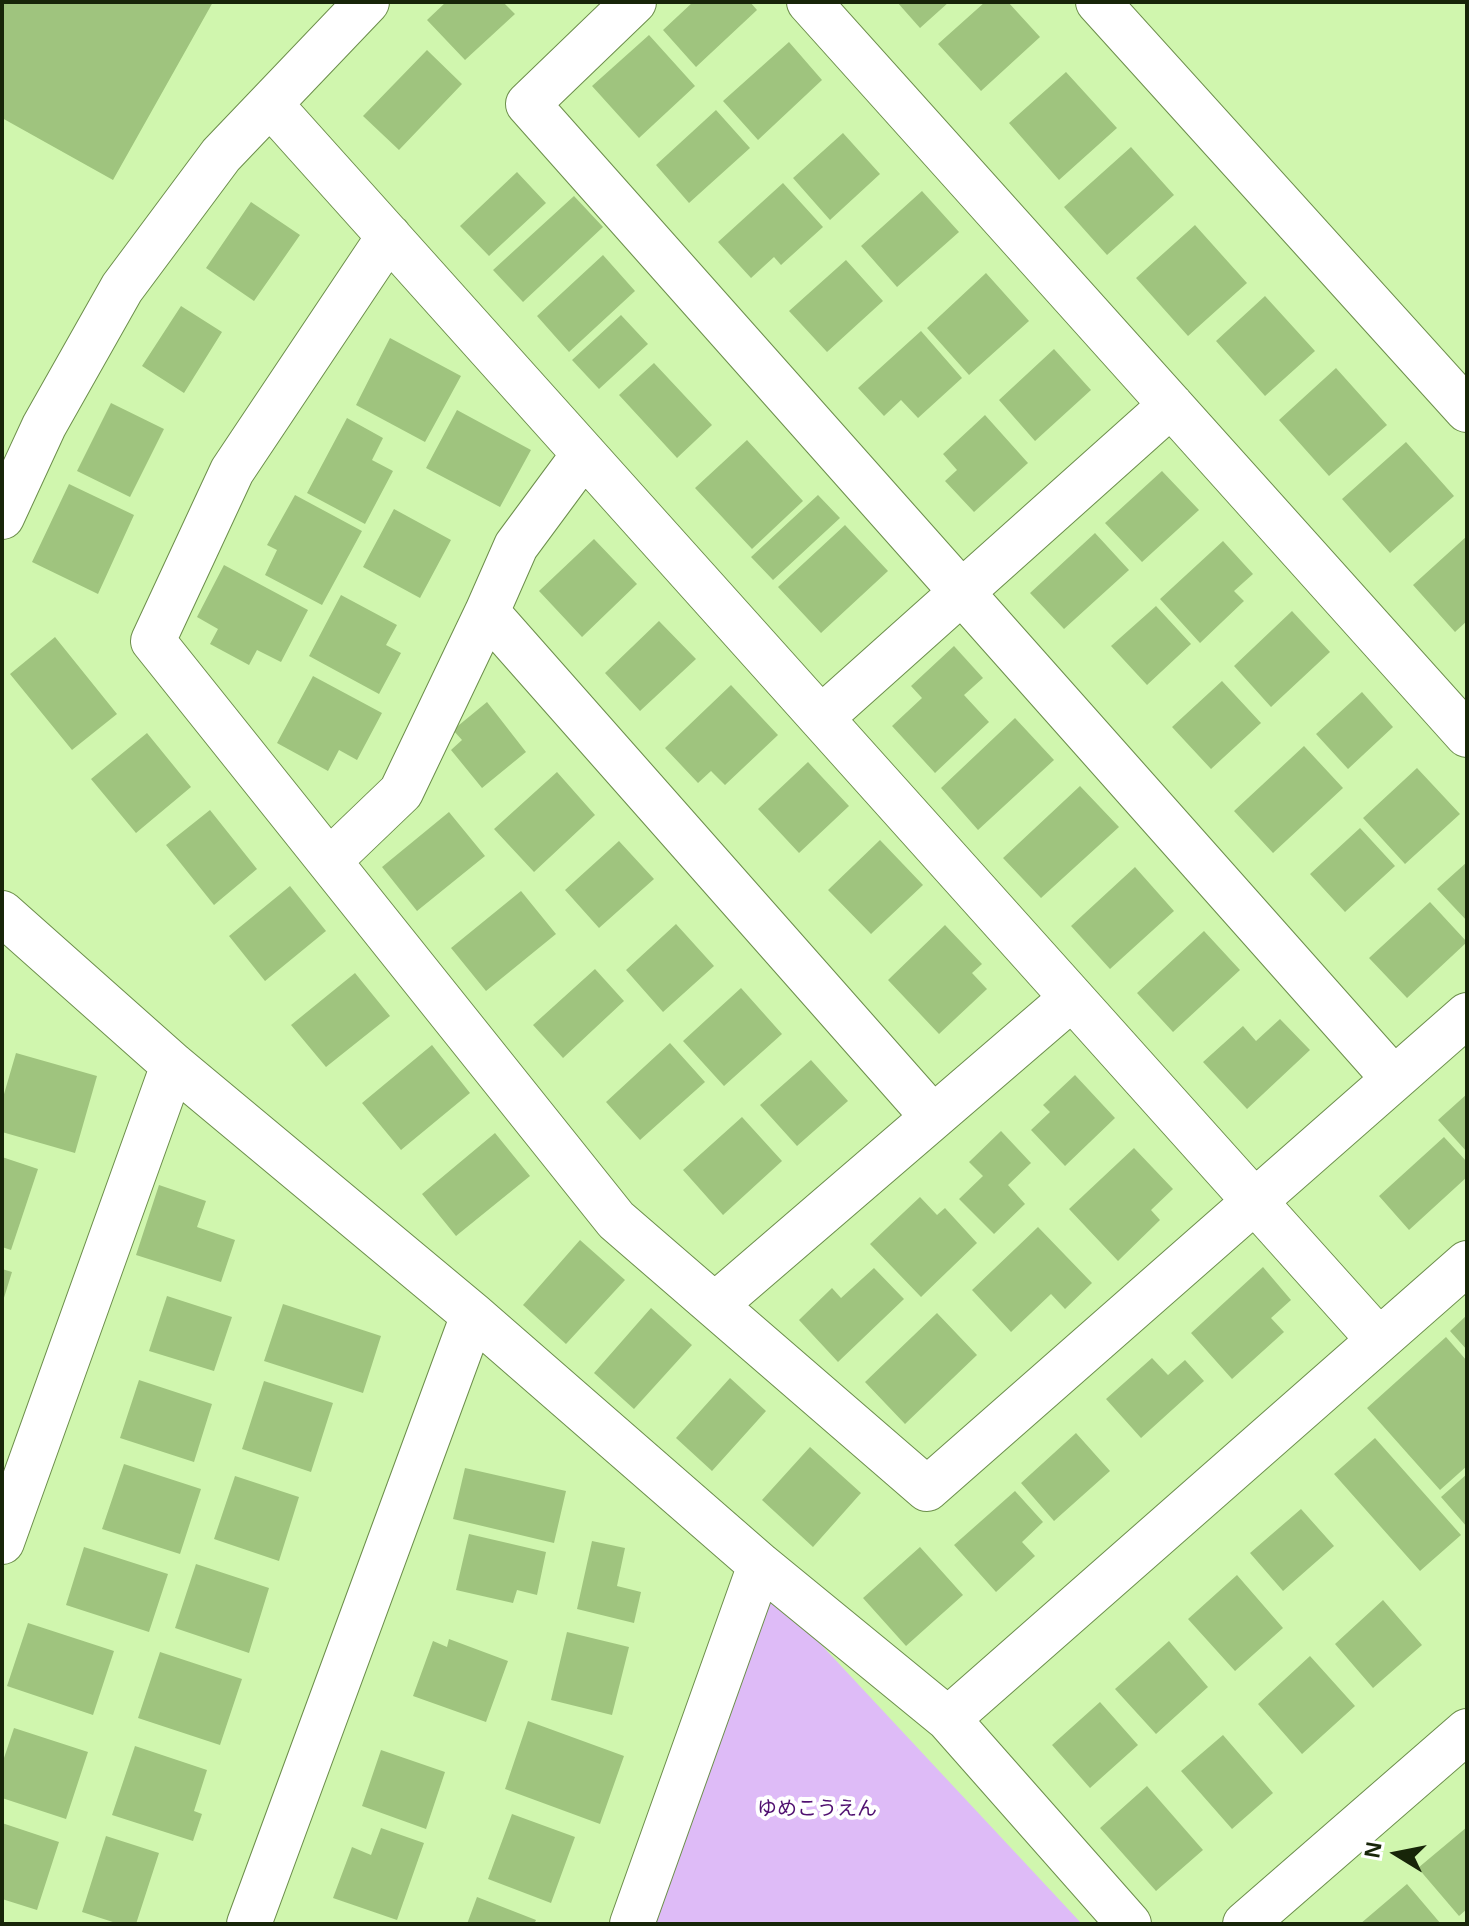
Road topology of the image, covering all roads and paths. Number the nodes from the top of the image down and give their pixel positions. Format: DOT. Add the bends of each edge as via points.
graph roads {
  1 [pos="367,2"];
  2 [pos="634,2"];
  3 [pos="809,2"];
  4 [pos="1098,2"];
  5 [pos="270,104"];
  6 [pos="389,236"];
  7 [pos="1171,405"];
  8 [pos="1467,410"];
  9 [pos="584,454"];
  10 [pos="2,517"];
  11 [pos="962,593"];
  12 [pos="487,612"];
  13 [pos="821,718"];
  14 [pos="1467,735"];
  15 [pos="329,861"];
  16 [pos="2,913"];
  17 [pos="1072,998"];
  18 [pos="1467,1015"];
  19 [pos="173,1065"];
  20 [pos="1394,1079"];
  21 [pos="933,1117"];
  22 [pos="1255,1202"];
  23 [pos="1467,1263"];
  24 [pos="715,1305"];
  25 [pos="473,1315"];
  26 [pos="1379,1340"];
  27 [pos="2,1542"];
  28 [pos="760,1565"];
  29 [pos="948,1719"];
  30 [pos="1467,1731"];
  31 [pos="249,1924"];
  32 [pos="632,1924"];
  33 [pos="1129,1924"];
  34 [pos="1245,1924"];
  1 -- 5 [label="street"];
  2 -- 11 [label="street" via="528,104"];
  3 -- 7 [label="street"];
  4 -- 8 [label="street"];
  5 -- 6 [label="street"];
  5 -- 10 [label="street" via="221,155 122,288 44,426"];
  6 -- 9 [label="street"];
  6 -- 15 [label="street" via="232,471 153,641"];
  7 -- 11 [label="street"];
  7 -- 14 [label="street"];
  9 -- 12 [label="street" via="516,546"];
  9 -- 13 [label="street"];
  11 -- 13 [label="street"];
  11 -- 20 [label="street"];
  12 -- 15 [label="street" via="401,792"];
  12 -- 21 [label="street"];
  13 -- 17 [label="street"];
  15 -- 24 [label="street" via="616,1220"];
  16 -- 19 [label="street"];
  17 -- 21 [label="street"];
  17 -- 22 [label="street"];
  18 -- 20 [label="street"];
  19 -- 25 [label="street"];
  19 -- 27 [label="street"];
  20 -- 22 [label="street"];
  21 -- 24 [label="street"];
  22 -- 24 [label="street" via="927,1489"];
  22 -- 26 [label="street"];
  23 -- 26 [label="street"];
  25 -- 28 [label="street"];
  25 -- 31 [label="street"];
  26 -- 29 [label="street"];
  28 -- 29 [label="street"];
  28 -- 32 [label="street"];
  29 -- 33 [label="street"];
  30 -- 34 [label="street"];
}
